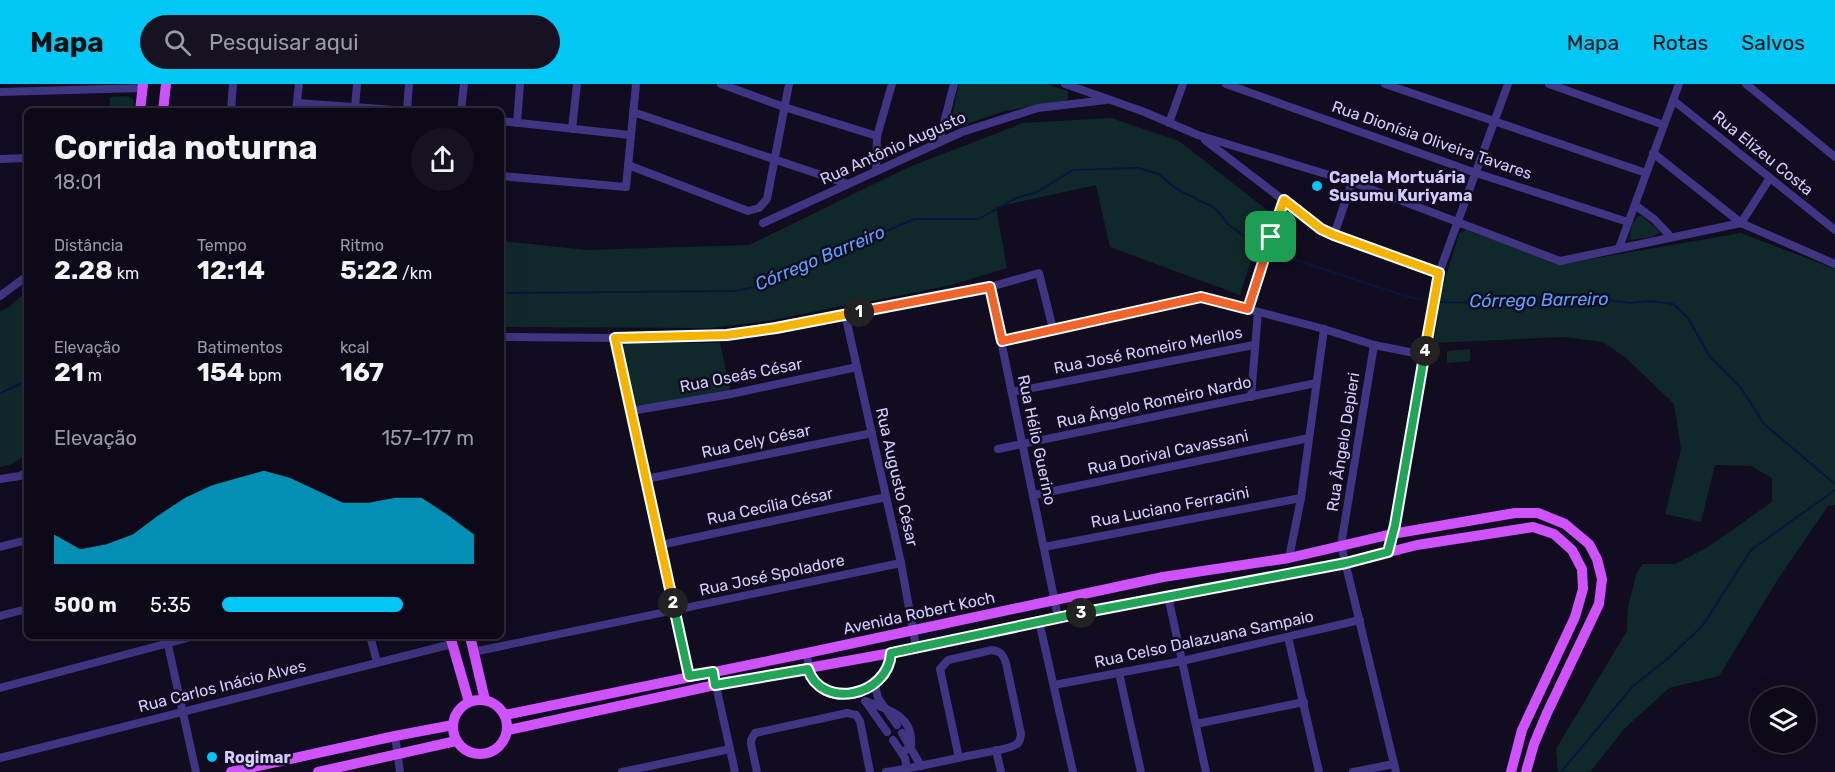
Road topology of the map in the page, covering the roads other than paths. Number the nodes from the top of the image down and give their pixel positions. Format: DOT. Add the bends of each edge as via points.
graph roads {
  1 [pos="166,84"];
  2 [pos="233,84"];
  3 [pos="299,84"];
  4 [pos="357,84"];
  5 [pos="409,84"];
  6 [pos="464,84"];
  7 [pos="520,84"];
  8 [pos="577,84"];
  9 [pos="636,84"];
  10 [pos="722,84"];
  11 [pos="789,84"];
  12 [pos="892,84"];
  13 [pos="954,84"];
  14 [pos="1065,84"];
  15 [pos="1183,84"];
  16 [pos="1226,84"];
  17 [pos="1385,84"];
  18 [pos="1508,84"];
  19 [pos="1548,84"];
  20 [pos="1679,84"];
  21 [pos="1746,84"];
  22 [pos="143,86"];
  23 [pos="0,92"];
  24 [pos="1110,100"];
  25 [pos="1673,100"];
  26 [pos="297,107"];
  27 [pos="140,108"];
  28 [pos="163,108"];
  29 [pos="231,108"];
  30 [pos="355,108"];
  31 [pos="408,108"];
  32 [pos="461,108"];
  33 [pos="784,108"];
  34 [pos="633,112"];
  35 [pos="504,121"];
  36 [pos="1494,122"];
  37 [pos="518,123"];
  38 [pos="1169,123"];
  39 [pos="1664,124"];
  40 [pos="572,129"];
  41 [pos="630,135"];
  42 [pos="1198,135"];
  43 [pos="877,136"];
  44 [pos="939,142"];
  45 [pos="1653,153"];
  46 [pos="1835,157"];
  47 [pos="24,158"];
  48 [pos="0,159"];
  49 [pos="774,160"];
  50 [pos="628,165"];
  51 [pos="876,171"];
  52 [pos="1476,173"];
  53 [pos="1646,173"];
  54 [pos="504,176"];
  55 [pos="1770,178"];
  56 [pos="1352,182"];
  57 [pos="848,184"];
  58 [pos="1284,200"];
  59 [pos="1635,205"];
  60 [pos="1458,221"];
  61 [pos="1628,222"];
  62 [pos="763,223"];
  63 [pos="1741,223"];
  64 [pos="1835,230"];
  65 [pos="1334,235"];
  66 [pos="1671,237"];
  67 [pos="1619,248"];
  68 [pos="1835,264"];
  69 [pos="1439,273"];
  70 [pos="24,278"];
  71 [pos="990,287"];
  72 [pos="0,296"];
  73 [pos="1248,309"];
  74 [pos="1258,312"];
  75 [pos="845,314"];
  76 [pos="1053,329"];
  77 [pos="1324,329"];
  78 [pos="504,337"];
  79 [pos="615,338"];
  80 [pos="1002,341"];
  81 [pos="1254,345"];
  82 [pos="1374,345"];
  83 [pos="1425,356"];
  84 [pos="857,367"];
  85 [pos="1316,384"];
  86 [pos="1012,392"];
  87 [pos="1251,397"];
  88 [pos="631,411"];
  89 [pos="872,433"];
  90 [pos="1309,438"];
  91 [pos="1023,445"];
  92 [pos="998,449"];
  93 [pos="24,474"];
  94 [pos="0,479"];
  95 [pos="646,479"];
  96 [pos="1034,495"];
  97 [pos="886,496"];
  98 [pos="1301,498"];
  99 [pos="1392,534"];
  100 [pos="24,541"];
  101 [pos="660,545"];
  102 [pos="1341,545"];
  103 [pos="0,547"];
  104 [pos="1044,547"];
  105 [pos="1388,552"];
  106 [pos="1288,558"];
  107 [pos="901,563"];
  108 [pos="1346,563"];
  109 [pos="1168,596"];
  110 [pos="1055,600"];
  111 [pos="24,610"];
  112 [pos="674,611"];
  113 [pos="0,616"];
  114 [pos="1058,617"];
  115 [pos="1360,620"];
  116 [pos="1040,621"];
  117 [pos="914,629"];
  118 [pos="1288,637"];
  119 [pos="167,639"];
  120 [pos="371,639"];
  121 [pos="471,639"];
  122 [pos="451,640"];
  123 [pos="916,647"];
  124 [pos="473,652"];
  125 [pos="807,653"];
  126 [pos="891,653"];
  127 [pos="376,662"];
  128 [pos="1182,662"];
  129 [pos="808,669"];
  130 [pos="713,672"];
  131 [pos="1119,673"];
  132 [pos="689,676"];
  133 [pos="715,685"];
  134 [pos="875,685"];
  135 [pos="1054,685"];
  136 [pos="0,688"];
  137 [pos="852,694"];
  138 [pos="485,700"];
  139 [pos="865,701"];
  140 [pos="468,702"];
  141 [pos="1304,702"];
  142 [pos="885,708"];
  143 [pos="184,712"];
  144 [pos="505,715"];
  145 [pos="1196,724"];
  146 [pos="453,725"];
  147 [pos="508,730"];
  148 [pos="396,736"];
  149 [pos="456,741"];
  150 [pos="911,746"];
  151 [pos="730,749"];
  152 [pos="996,750"];
  153 [pos="398,753"];
  154 [pos="902,753"];
  155 [pos="0,758"];
  156 [pos="959,758"];
  157 [pos="921,765"];
  158 [pos="933,768"];
  159 [pos="1395,768"];
  160 [pos="907,769"];
  161 [pos="196,772"];
  162 [pos="231,772"];
  163 [pos="318,772"];
  164 [pos="400,772"];
  165 [pos="622,772"];
  166 [pos="735,772"];
  167 [pos="756,772"];
  168 [pos="870,772"];
  169 [pos="886,772"];
  170 [pos="1001,772"];
  171 [pos="1073,772"];
  172 [pos="1141,772"];
  173 [pos="1206,772"];
  174 [pos="1319,772"];
  175 [pos="1353,772"];
  176 [pos="1511,772"];
  177 [pos="1526,772"];
  1 -- 28 [label="main road"];
  2 -- 29 [label="street"];
  3 -- 26 [label="street"];
  4 -- 30 [label="street"];
  5 -- 31 [label="street"];
  6 -- 32 [label="street"];
  7 -- 37 [label="street"];
  8 -- 40 [label="street"];
  9 -- 34 [label="street"];
  10 -- 33 [label="street"];
  11 -- 33 [label="street"];
  12 -- 43 [label="street"];
  13 -- 44 [label="street"];
  14 -- 24 [label="street"];
  15 -- 38 [label="street"];
  16 -- 52 [label="street, Rua Dionísia Oliveira Tavares"];
  17 -- 36 [label="street"];
  18 -- 36 [label="street"];
  19 -- 39 [label="street"];
  20 -- 25 [label="street"];
  21 -- 46 [label="street"];
  22 -- 23 [label="street"];
  22 -- 27 [label="main road"];
  24 -- 38 [label="street"];
  24 -- 44 [label="street, Rua Antônio Augusto" via="1038,108"];
  25 -- 39 [label="street"];
  25 -- 55 [label="street, Rua Elizeu Costa"];
  26 -- 30 [label="street"];
  33 -- 43 [label="street"];
  33 -- 49 [label="street"];
  34 -- 41 [label="street"];
  34 -- 49 [label="street"];
  35 -- 37 [label="street"];
  36 -- 52 [label="street"];
  36 -- 53 [label="street"];
  37 -- 40 [label="street"];
  38 -- 42 [label="street"];
  39 -- 45 [label="street"];
  40 -- 41 [label="street"];
  41 -- 50 [label="street"];
  42 -- 56 [label="street"];
  42 -- 58 [label="street"];
  43 -- 51 [label="street"];
  44 -- 51 [label="street, Rua Antônio Augusto"];
  45 -- 53 [label="street"];
  45 -- 63 [label="street"];
  47 -- 48 [label="street"];
  49 -- 50 [label="street" via="768,199 759,208 748,211"];
  49 -- 57 [label="street"];
  50 -- 54 [label="street" via="626,187"];
  51 -- 57 [label="street, Rua Antônio Augusto"];
  52 -- 60 [label="street"];
  52 -- 61 [label="street, Rua Dionísia Oliveira Tavares"];
  53 -- 59 [label="street"];
  55 -- 63 [label="street"];
  55 -- 64 [label="street, Rua Elizeu Costa"];
  56 -- 60 [label="street"];
  56 -- 65 [label="street"];
  57 -- 62 [label="street, Rua Antônio Augusto"];
  58 -- 65 [label="street"];
  58 -- 73 [label="street"];
  59 -- 61 [label="street"];
  59 -- 66 [label="street"];
  60 -- 67 [label="street" via="1560,261"];
  60 -- 69 [label="street"];
  61 -- 67 [label="street"];
  63 -- 66 [label="street"];
  63 -- 68 [label="street"];
  65 -- 69 [label="street"];
  66 -- 67 [label="street"];
  69 -- 83 [label="street"];
  70 -- 72 [label="street"];
  71 -- 75 [label="street"];
  71 -- 76 [label="street" via="1039,273"];
  71 -- 80 [label="street, Rua Hélio Guerino"];
  73 -- 74 [label="street"];
  73 -- 76 [label="street" via="1201,297"];
  74 -- 77 [label="street"];
  74 -- 81 [label="street"];
  75 -- 79 [label="street" via="727,335"];
  75 -- 84 [label="street, Rua Augusto César"];
  76 -- 80 [label="street"];
  77 -- 82 [label="street"];
  77 -- 85 [label="street"];
  78 -- 79 [label="street"];
  79 -- 88 [label="street"];
  80 -- 86 [label="street, Rua Hélio Guerino"];
  81 -- 86 [label="street, Rua José Romeiro Merllos"];
  81 -- 87 [label="street"];
  82 -- 83 [label="street"];
  82 -- 102 [label="street, Rua Ângelo Depieri"];
  83 -- 99 [label="street"];
  84 -- 88 [label="street, Rua Oseás César"];
  84 -- 89 [label="street, Rua Augusto César"];
  85 -- 87 [label="street, Rua Ângelo Romeiro Nardo"];
  85 -- 90 [label="street"];
  86 -- 91 [label="street, Rua Hélio Guerino"];
  87 -- 91 [label="street, Rua Ângelo Romeiro Nardo"];
  88 -- 95 [label="street"];
  89 -- 95 [label="street, Rua Cely César"];
  89 -- 97 [label="street, Rua Augusto César"];
  90 -- 96 [label="street, Rua Dorival Cavassani"];
  90 -- 98 [label="street"];
  91 -- 92 [label="street, Rua Ângelo Romeiro Nardo"];
  91 -- 96 [label="street, Rua Hélio Guerino"];
  93 -- 94 [label="street"];
  95 -- 101 [label="street"];
  96 -- 104 [label="street, Rua Hélio Guerino"];
  97 -- 101 [label="street, Rua Cecília César"];
  97 -- 107 [label="street, Rua Augusto César"];
  98 -- 104 [label="street, Rua Luciano Ferracini"];
  98 -- 106 [label="street"];
  99 -- 102 [label="main road, Avenida Robert Koch"];
  99 -- 105 [label="street"];
  99 -- 177 [label="main road, Avenida Robert Koch" via="1515,513 1538,513 1565,524 1589,544 1602,579 1599,604 1547,713"];
  100 -- 103 [label="street"];
  101 -- 112 [label="street"];
  102 -- 106 [label="main road, Avenida Robert Koch"];
  102 -- 108 [label="street"];
  104 -- 110 [label="street, Rua Hélio Guerino"];
  105 -- 108 [label="main road, Avenida Robert Koch"];
  105 -- 176 [label="main road, Avenida Robert Koch" via="1533,527 1554,534 1578,559 1583,589 1575,617 1522,730"];
  106 -- 110 [label="main road, Avenida Robert Koch" via="1163,577"];
  107 -- 112 [label="street, Rua José Spoladore"];
  107 -- 117 [label="street, Rua Augusto César"];
  108 -- 109 [label="main road, Avenida Robert Koch"];
  108 -- 115 [label="street"];
  109 -- 114 [label="main road, Avenida Robert Koch"];
  109 -- 128 [label="street"];
  110 -- 114 [label="street, Rua Hélio Guerino"];
  110 -- 117 [label="main road, Avenida Robert Koch"];
  111 -- 113 [label="street"];
  112 -- 124 [label="street, Rua José Spoladore"];
  112 -- 132 [label="street"];
  114 -- 116 [label="main road, Avenida Robert Koch"];
  115 -- 118 [label="street, Rua Celso Dalazuana Sampaio"];
  115 -- 159 [label="street"];
  116 -- 123 [label="main road, Avenida Robert Koch"];
  116 -- 135 [label="street"];
  117 -- 123 [label="street, Rua Augusto César"];
  117 -- 125 [label="main road, Avenida Robert Koch"];
  118 -- 128 [label="street, Rua Celso Dalazuana Sampaio"];
  118 -- 141 [label="street"];
  119 -- 136 [label="street"];
  119 -- 143 [label="street"];
  120 -- 127 [label="street"];
  121 -- 124 [label="main road"];
  122 -- 127 [label="street, Rua Carlos Inácio Alves"];
  122 -- 140 [label="main road"];
  123 -- 126 [label="main road, Avenida Robert Koch"];
  124 -- 138 [label="main road"];
  125 -- 129 [label="street"];
  125 -- 130 [label="main road, Avenida Robert Koch"];
  126 -- 129 [label="main road, Avenida Robert Koch"];
  126 -- 134 [label="street" via="889,664"];
  127 -- 143 [label="street, Rua Carlos Inácio Alves"];
  128 -- 131 [label="street, Rua Celso Dalazuana Sampaio"];
  128 -- 145 [label="street"];
  129 -- 133 [label="main road, Avenida Robert Koch"];
  129 -- 137 [label="street" via="823,687"];
  130 -- 132 [label="main road, Avenida Robert Koch"];
  130 -- 133 [label="street"];
  131 -- 135 [label="street, Rua Celso Dalazuana Sampaio"];
  131 -- 172 [label="street"];
  132 -- 144 [label="main road, Avenida Robert Koch"];
  133 -- 147 [label="main road, Avenida Robert Koch"];
  133 -- 151 [label="street"];
  134 -- 137 [label="street"];
  134 -- 142 [label="street" via="876,695"];
  135 -- 171 [label="street"];
  137 -- 139 [label="street"];
  138 -- 140 [label="main road"];
  138 -- 144 [label="main road"];
  139 -- 142 [label="street"];
  139 -- 154 [label="street"];
  140 -- 146 [label="main road"];
  141 -- 145 [label="street"];
  141 -- 174 [label="street"];
  142 -- 150 [label="street"];
  142 -- 150 [label="street" via="901,717 909,728"];
  143 -- 155 [label="street, Rua Carlos Inácio Alves"];
  143 -- 161 [label="street"];
  144 -- 147 [label="main road"];
  145 -- 173 [label="street"];
  146 -- 148 [label="main road"];
  146 -- 149 [label="main road"];
  147 -- 149 [label="main road" via="501,746 486,754 469,752"];
  148 -- 153 [label="street"];
  148 -- 162 [label="main road"];
  149 -- 153 [label="main road"];
  150 -- 154 [label="street"];
  150 -- 157 [label="street"];
  151 -- 165 [label="street"];
  151 -- 166 [label="street"];
  152 -- 156 [label="street"];
  152 -- 156 [label="street" via="1013,746 1020,741 1021,734 1002,654 992,650 948,660 941,666"];
  152 -- 170 [label="street"];
  153 -- 163 [label="main road"];
  153 -- 164 [label="street"];
  154 -- 160 [label="street"];
  156 -- 158 [label="street"];
  157 -- 158 [label="street"];
  157 -- 160 [label="street"];
  159 -- 175 [label="street"];
  160 -- 169 [label="street"];
  167 -- 168 [label="street" via="753,736 847,713 856,715 860,721"];
}
